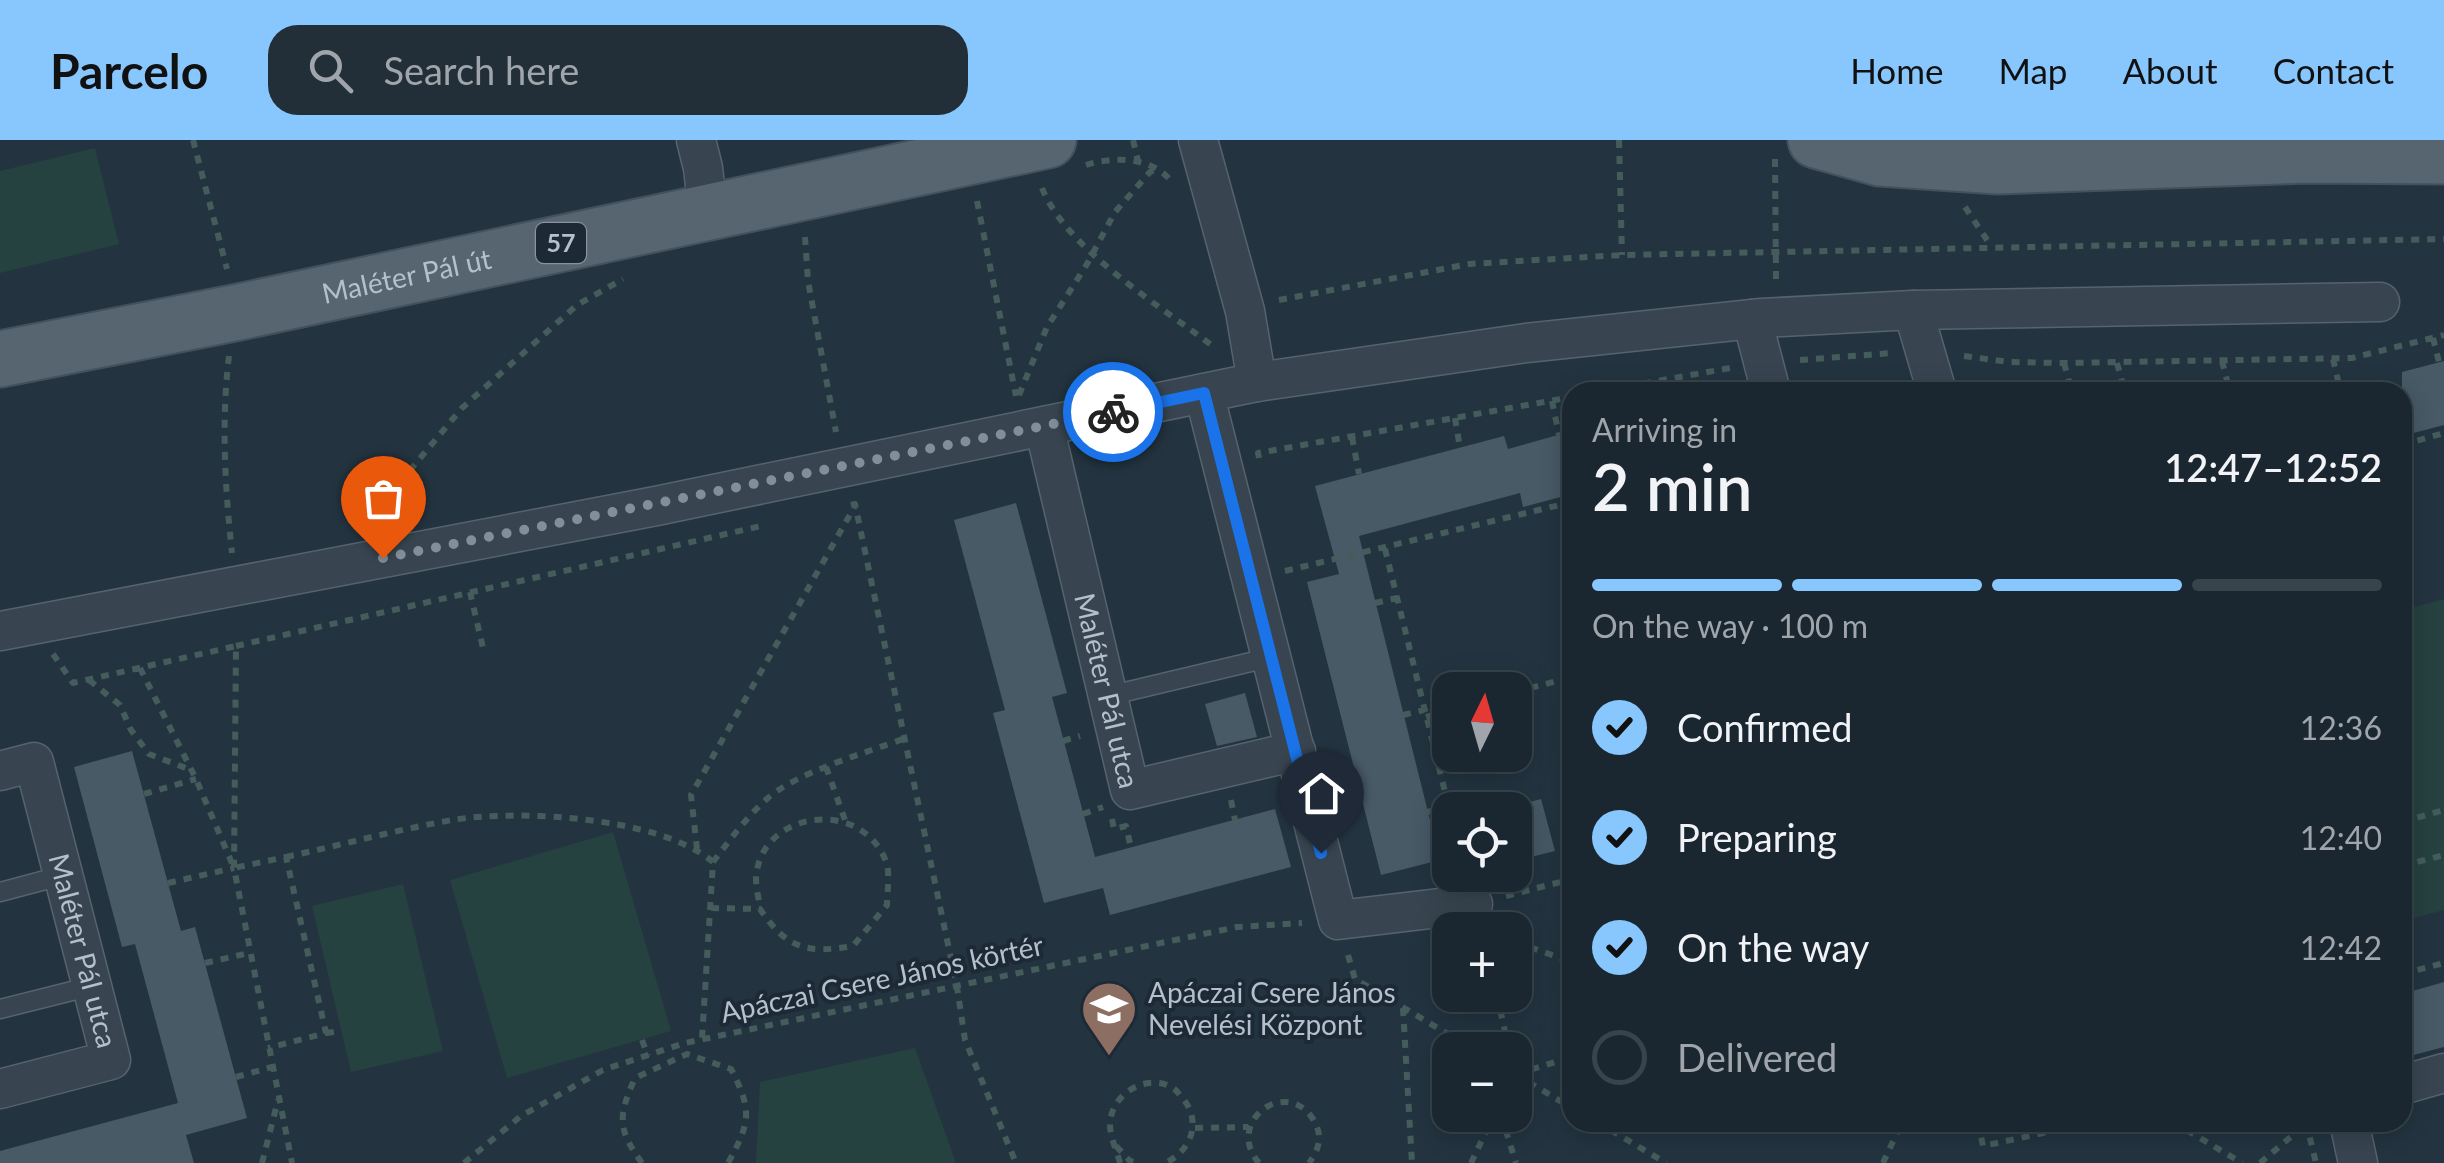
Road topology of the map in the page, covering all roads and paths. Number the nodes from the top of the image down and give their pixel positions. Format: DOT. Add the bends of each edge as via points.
graph roads {
  1 [pos="194,140"];
  2 [pos="696,140"];
  3 [pos="1133,140"];
  4 [pos="1198,140"];
  5 [pos="1619,140"];
  6 [pos="1775,140"];
  7 [pos="1816,140"];
  8 [pos="2444,156"];
  9 [pos="1138,161"];
  10 [pos="1053,164"];
  11 [pos="1158,169"];
  12 [pos="803,190"];
  13 [pos="993,196"];
  14 [pos="1176,196"];
  15 [pos="708,212"];
  16 [pos="2444,239"];
  17 [pos="1775,250"];
  18 [pos="1092,254"];
  19 [pos="1622,255"];
  20 [pos="625,278"];
  21 [pos="2380,302"];
  22 [pos="1914,310"];
  23 [pos="1245,311"];
  24 [pos="234,312"];
  25 [pos="1764,318"];
  26 [pos="2444,335"];
  27 [pos="2433,338"];
  28 [pos="1925,351"];
  29 [pos="0,358"];
  30 [pos="2333,359"];
  31 [pos="2222,361"];
  32 [pos="2117,362"];
  33 [pos="2438,362"];
  34 [pos="2064,363"];
  35 [pos="1767,377"];
  36 [pos="1712,382"];
  37 [pos="1934,382"];
  38 [pos="2069,382"];
  39 [pos="2122,382"];
  40 [pos="2227,382"];
  41 [pos="2338,382"];
  42 [pos="1249,384"];
  43 [pos="1204,393"];
  44 [pos="1562,398"];
  45 [pos="1552,400"];
  46 [pos="1455,418"];
  47 [pos="1044,426"];
  48 [pos="2444,433"];
  49 [pos="1559,435"];
  50 [pos="1352,438"];
  51 [pos="2412,441"];
  52 [pos="1460,448"];
  53 [pos="1258,454"];
  54 [pos="842,467"];
  55 [pos="1262,470"];
  56 [pos="1359,474"];
  57 [pos="855,504"];
  58 [pos="1562,505"];
  59 [pos="836,508"];
  60 [pos="778,522"];
  61 [pos="1385,549"];
  62 [pos="1280,554"];
  63 [pos="344,566"];
  64 [pos="236,586"];
  65 [pos="470,592"];
  66 [pos="1397,598"];
  67 [pos="1375,603"];
  68 [pos="16,628"];
  69 [pos="236,646"];
  70 [pos="483,648"];
  71 [pos="1272,657"];
  72 [pos="140,668"];
  73 [pos="88,679"];
  74 [pos="1562,680"];
  75 [pos="1532,688"];
  76 [pos="1108,696"];
  77 [pos="1432,712"];
  78 [pos="1425,713"];
  79 [pos="1403,715"];
  80 [pos="903,739"];
  81 [pos="1296,751"];
  82 [pos="826,768"];
  83 [pos="192,770"];
  84 [pos="0,771"];
  85 [pos="196,780"];
  86 [pos="1445,792"];
  87 [pos="144,794"];
  88 [pos="1231,800"];
  89 [pos="2444,810"];
  90 [pos="1432,811"];
  91 [pos="1428,812"];
  92 [pos="2412,819"];
  93 [pos="845,820"];
  94 [pos="1236,820"];
  95 [pos="1126,826"];
  96 [pos="697,848"];
  97 [pos="1131,848"];
  98 [pos="2444,856"];
  99 [pos="286,857"];
  100 [pos="713,862"];
  101 [pos="2412,864"];
  102 [pos="234,868"];
  103 [pos="64,875"];
  104 [pos="168,882"];
  105 [pos="0,892"];
  106 [pos="1473,904"];
  107 [pos="711,908"];
  108 [pos="760,909"];
  109 [pos="1338,920"];
  110 [pos="1532,948"];
  111 [pos="250,953"];
  112 [pos="1562,958"];
  113 [pos="205,963"];
  114 [pos="2444,963"];
  115 [pos="2412,971"];
  116 [pos="92,986"];
  117 [pos="957,987"];
  118 [pos="1403,1008"];
  119 [pos="0,1010"];
  120 [pos="341,1030"];
  121 [pos="1444,1032"];
  122 [pos="326,1034"];
  123 [pos="702,1039"];
  124 [pos="642,1040"];
  125 [pos="685,1043"];
  126 [pos="268,1048"];
  127 [pos="688,1054"];
  128 [pos="648,1056"];
  129 [pos="1562,1060"];
  130 [pos="272,1067"];
  131 [pos="2444,1074"];
  132 [pos="236,1077"];
  133 [pos="2412,1082"];
  134 [pos="0,1088"];
  135 [pos="279,1099"];
  136 [pos="1562,1102"];
  137 [pos="1194,1128"];
  138 [pos="1249,1128"];
  139 [pos="1488,1132"];
  140 [pos="1504,1132"];
  141 [pos="1614,1132"];
  142 [pos="1897,1132"];
  143 [pos="1980,1132"];
  144 [pos="2048,1132"];
  145 [pos="2190,1132"];
  146 [pos="2296,1132"];
  147 [pos="2308,1132"];
  148 [pos="2351,1132"];
  149 [pos="1115,1145"];
  150 [pos="262,1163"];
  151 [pos="292,1163"];
  152 [pos="464,1163"];
  153 [pos="642,1163"];
  154 [pos="728,1163"];
  155 [pos="1016,1163"];
  156 [pos="1120,1163"];
  157 [pos="1140,1163"];
  158 [pos="1165,1163"];
  159 [pos="1258,1163"];
  160 [pos="1310,1163"];
  161 [pos="1412,1163"];
  162 [pos="1471,1163"];
  163 [pos="1516,1163"];
  164 [pos="1666,1163"];
  165 [pos="1883,1163"];
  166 [pos="2242,1163"];
  167 [pos="2260,1163"];
  168 [pos="2316,1163"];
  169 [pos="2358,1163"];
  1 -- 24 [label="path"];
  2 -- 15 [label="street"];
  3 -- 9 [label="path"];
  4 -- 23 [label="street"];
  5 -- 19 [label="path"];
  6 -- 17 [label="path"];
  7 -- 8 [label="main road" via="1880,158 1998,166"];
  9 -- 10 [label="path"];
  9 -- 11 [label="path"];
  10 -- 12 [label="main road, Maléter Pál út / 57"];
  10 -- 18 [label="path" via="1048,203"];
  11 -- 14 [label="path"];
  11 -- 18 [label="path" via="1115,212"];
  12 -- 15 [label="main road, Maléter Pál út / 57"];
  12 -- 54 [label="path" via="808,281"];
  13 -- 18 [label="path" via="977,201 1017,399 1047,328"];
  15 -- 24 [label="main road, Maléter Pál út / 57"];
  16 -- 17 [label="path"];
  17 -- 19 [label="path"];
  17 -- 25 [label="path"];
  18 -- 42 [label="path" via="1235,363"];
  19 -- 23 [label="path" via="1469,264"];
  20 -- 63 [label="path" via="577,305 462,408 386,499"];
  21 -- 22 [label="street"];
  22 -- 25 [label="street"];
  22 -- 28 [label="street"];
  23 -- 42 [label="street"];
  24 -- 29 [label="main road, Maléter Pál út / 57"];
  24 -- 64 [label="path" via="225,391 226,503"];
  25 -- 35 [label="street"];
  25 -- 42 [label="street"];
  26 -- 27 [label="path"];
  27 -- 30 [label="path"];
  27 -- 33 [label="path"];
  28 -- 34 [label="path"];
  28 -- 35 [label="path"];
  28 -- 37 [label="street"];
  30 -- 31 [label="path"];
  30 -- 41 [label="path"];
  31 -- 32 [label="path"];
  31 -- 40 [label="path"];
  32 -- 34 [label="path"];
  32 -- 39 [label="path"];
  34 -- 38 [label="path"];
  35 -- 36 [label="path"];
  42 -- 43 [label="street"];
  42 -- 53 [label="path"];
  43 -- 47 [label="street"];
  43 -- 71 [label="street"];
  44 -- 45 [label="path"];
  45 -- 46 [label="path"];
  45 -- 49 [label="path"];
  46 -- 50 [label="path"];
  46 -- 52 [label="path"];
  47 -- 54 [label="street"];
  47 -- 76 [label="street, Maléter Pál utca"];
  48 -- 51 [label="path"];
  50 -- 53 [label="path"];
  50 -- 56 [label="path"];
  53 -- 55 [label="path"];
  54 -- 63 [label="street"];
  57 -- 59 [label="path"];
  57 -- 80 [label="path"];
  57 -- 96 [label="path" via="691,795"];
  58 -- 61 [label="path"];
  60 -- 65 [label="path"];
  61 -- 62 [label="path" via="1284,571"];
  61 -- 66 [label="path"];
  63 -- 64 [label="street"];
  64 -- 68 [label="street"];
  65 -- 69 [label="path"];
  65 -- 70 [label="path"];
  66 -- 67 [label="path"];
  66 -- 78 [label="path"];
  68 -- 73 [label="path" via="73,683"];
  69 -- 72 [label="path"];
  69 -- 102 [label="path"];
  71 -- 76 [label="lane"];
  71 -- 81 [label="street"];
  72 -- 73 [label="path"];
  72 -- 83 [label="path"];
  73 -- 83 [label="path" via="120,704 150,754"];
  74 -- 75 [label="path"];
  76 -- 81 [label="street, Maléter Pál utca" via="1130,790"];
  77 -- 78 [label="path"];
  78 -- 79 [label="path"];
  78 -- 86 [label="path"];
  80 -- 82 [label="path"];
  80 -- 117 [label="path"];
  81 -- 109 [label="street"];
  82 -- 93 [label="path"];
  82 -- 100 [label="path" via="770,795"];
  83 -- 85 [label="path"];
  84 -- 103 [label="street, Maléter Pál utca" via="34,762"];
  85 -- 87 [label="path"];
  85 -- 102 [label="path"];
  88 -- 94 [label="path"];
  89 -- 92 [label="path"];
  90 -- 91 [label="path"];
  93 -- 108 [label="path" via="811,818 771,841 756,871"];
  93 -- 108 [label="path" via="874,839 888,863 888,905 853,946 806,950 776,933"];
  95 -- 97 [label="path"];
  96 -- 99 [label="path" via="634,827 550,816 456,820"];
  96 -- 100 [label="path"];
  98 -- 101 [label="path"];
  99 -- 102 [label="path"];
  99 -- 122 [label="path"];
  100 -- 107 [label="path"];
  102 -- 104 [label="path"];
  102 -- 111 [label="path"];
  103 -- 105 [label="lane"];
  103 -- 116 [label="street, Maléter Pál utca"];
  106 -- 109 [label="street"];
  107 -- 108 [label="path"];
  107 -- 123 [label="path"];
  109 -- 117 [label="path, Apáczai Csere János körtér" via="1237,927"];
  109 -- 118 [label="path" via="1355,979"];
  110 -- 112 [label="path"];
  111 -- 113 [label="path"];
  111 -- 126 [label="path"];
  114 -- 115 [label="path"];
  116 -- 119 [label="lane"];
  116 -- 134 [label="street, Maléter Pál utca" via="112,1060"];
  117 -- 123 [label="path, Apáczai Csere János körtér"];
  117 -- 155 [label="path" via="965,1040"];
  118 -- 121 [label="path"];
  118 -- 161 [label="path"];
  120 -- 122 [label="path"];
  122 -- 126 [label="path"];
  123 -- 125 [label="path, Apáczai Csere János körtér"];
  124 -- 128 [label="path"];
  125 -- 127 [label="path"];
  125 -- 128 [label="path, Apáczai Csere János körtér"];
  126 -- 130 [label="path"];
  127 -- 153 [label="path" via="635,1078 621,1108 624,1138"];
  127 -- 154 [label="path" via="730,1070 743,1093 747,1129"];
  128 -- 152 [label="path, Apáczai Csere János körtér" via="603,1070 520,1116"];
  129 -- 136 [label="path" via="1515,1074"];
  130 -- 132 [label="path"];
  130 -- 135 [label="path"];
  131 -- 133 [label="street"];
  135 -- 150 [label="path"];
  135 -- 151 [label="path"];
  137 -- 138 [label="path"];
  137 -- 149 [label="path" via="1192,1111 1174,1088 1148,1082 1114,1106"];
  137 -- 158 [label="path" via="1180,1156"];
  138 -- 159 [label="path"];
  138 -- 160 [label="path" via="1272,1104 1306,1109 1319,1129 1320,1146"];
  139 -- 162 [label="path"];
  140 -- 163 [label="path"];
  141 -- 164 [label="path"];
  142 -- 165 [label="path"];
  143 -- 144 [label="path" via="1983,1146"];
  145 -- 166 [label="path"];
  146 -- 167 [label="path"];
  147 -- 168 [label="path"];
  148 -- 169 [label="street"];
  149 -- 156 [label="path"];
  149 -- 157 [label="path"];
}
